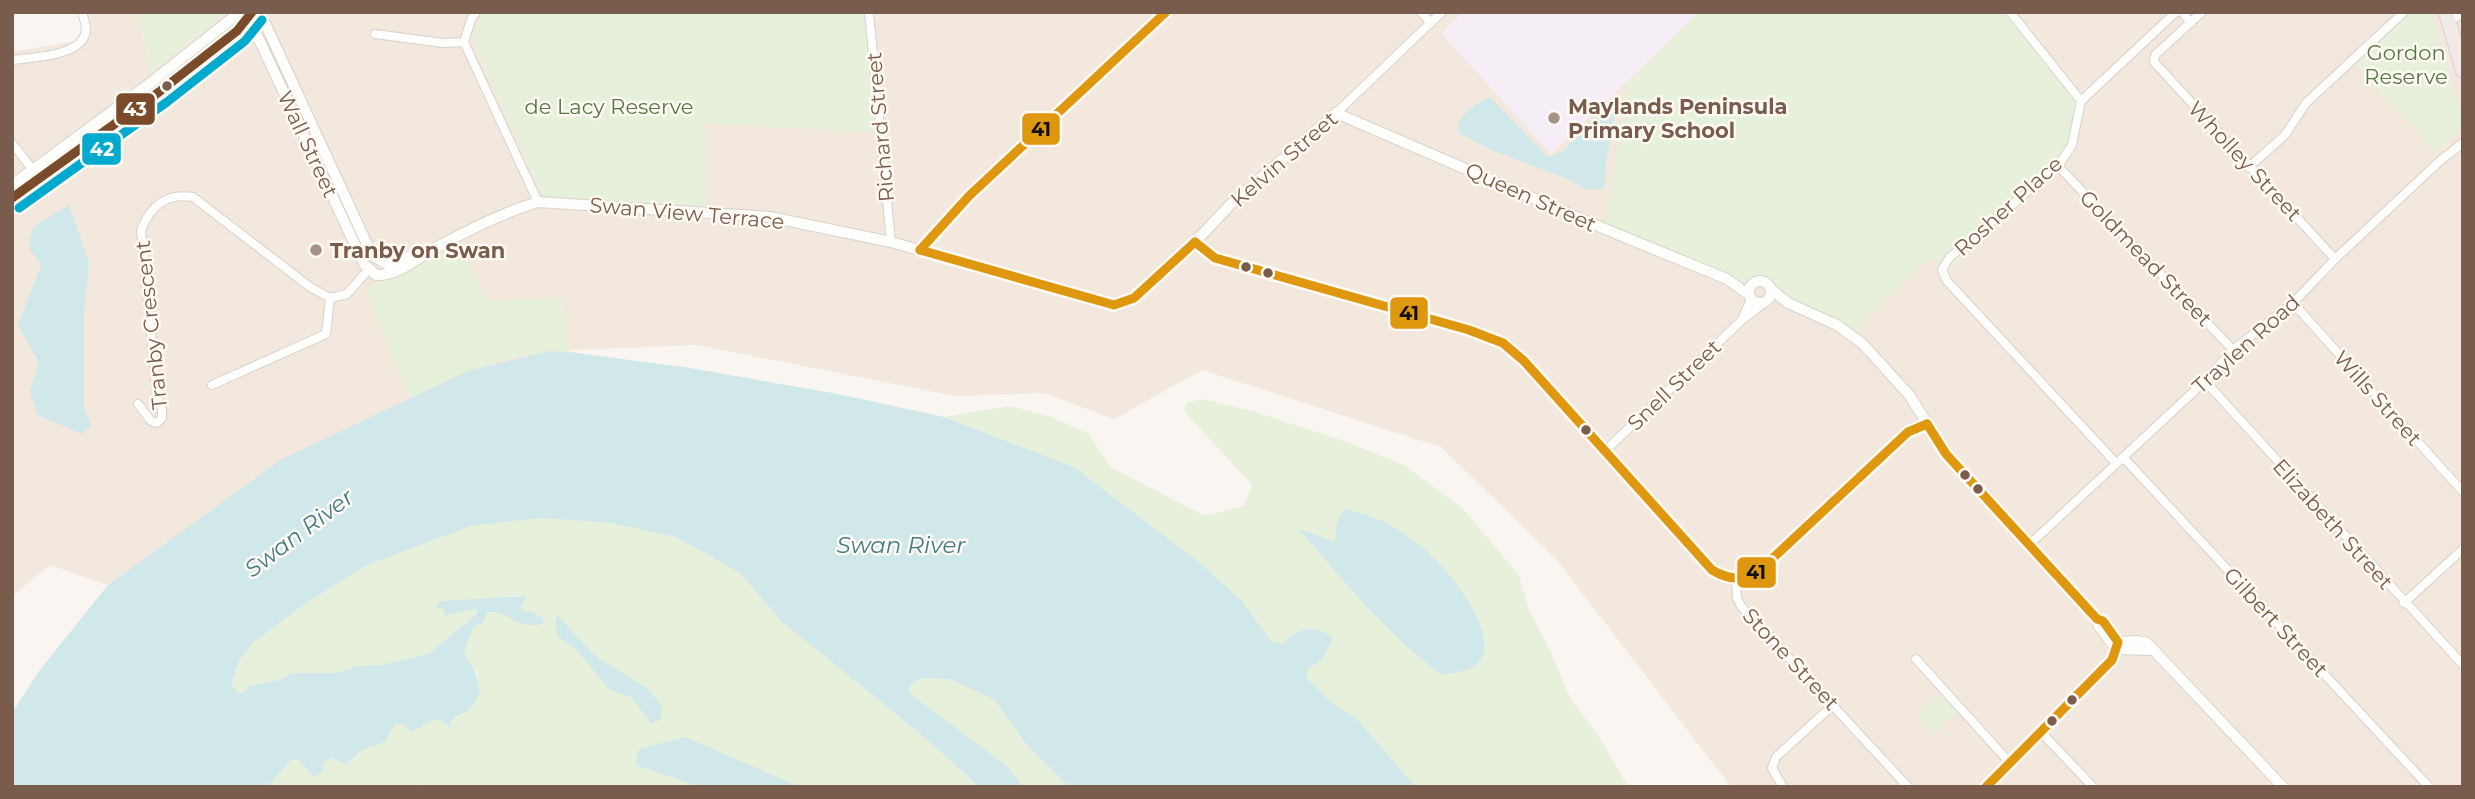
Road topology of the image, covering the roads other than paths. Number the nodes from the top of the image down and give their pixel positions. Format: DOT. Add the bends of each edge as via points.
graph roads {
  1 [pos="82,12"];
  2 [pos="258,12"];
  3 [pos="476,12"];
  4 [pos="869,12"];
  5 [pos="1166,12"];
  6 [pos="1421,12"];
  7 [pos="1442,12"];
  8 [pos="2010,12"];
  9 [pos="2176,12"];
  10 [pos="2182,12"];
  11 [pos="2202,12"];
  12 [pos="2404,12"];
  13 [pos="2463,13"];
  14 [pos="244,15"];
  15 [pos="2447,17"];
  16 [pos="1431,23"];
  17 [pos="2191,23"];
  18 [pos="375,34"];
  19 [pos="464,42"];
  20 [pos="12,60"];
  21 [pos="2463,71"];
  22 [pos="282,74"];
  23 [pos="2081,101"];
  24 [pos="1336,113"];
  25 [pos="99,120"];
  26 [pos="106,130"];
  27 [pos="12,143"];
  28 [pos="2463,143"];
  29 [pos="2058,166"];
  30 [pos="2249,167"];
  31 [pos="32,169"];
  32 [pos="40,178"];
  33 [pos="12,185"];
  34 [pos="12,198"];
  35 [pos="538,202"];
  36 [pos="349,218"];
  37 [pos="1195,242"];
  38 [pos="891,243"];
  39 [pos="920,250"];
  40 [pos="420,256"];
  41 [pos="2335,259"];
  42 [pos="383,263"];
  43 [pos="1942,270"];
  44 [pos="372,273"];
  45 [pos="1727,279"];
  46 [pos="1753,283"];
  47 [pos="1750,297"];
  48 [pos="331,298"];
  49 [pos="1768,298"];
  50 [pos="1124,303"];
  51 [pos="2293,303"];
  52 [pos="1742,320"];
  53 [pos="2233,350"];
  54 [pos="2205,381"];
  55 [pos="212,385"];
  56 [pos="138,404"];
  57 [pos="1927,424"];
  58 [pos="1606,450"];
  59 [pos="2120,460"];
  60 [pos="2463,492"];
  61 [pos="2029,545"];
  62 [pos="2463,549"];
  63 [pos="1736,580"];
  64 [pos="2404,603"];
  65 [pos="2117,646"];
  66 [pos="1916,659"];
  67 [pos="2463,665"];
  68 [pos="1833,705"];
  69 [pos="2041,732"];
  70 [pos="2010,763"];
  71 [pos="1783,787"];
  72 [pos="1908,787"];
  73 [pos="1986,787"];
  74 [pos="2094,787"];
  75 [pos="2283,787"];
  76 [pos="2428,787"];
  1 -- 20 [label="street" via="86,30 74,49"];
  2 -- 22 [label="street, Wall Street"];
  3 -- 19 [label="street"];
  4 -- 38 [label="street, Richard Street"];
  5 -- 39 [label="street" via="970,196"];
  6 -- 16 [label="street"];
  7 -- 16 [label="street, Kelvin Street"];
  8 -- 23 [label="street"];
  9 -- 23 [label="street"];
  10 -- 17 [label="street"];
  11 -- 17 [label="street"];
  12 -- 30 [label="street" via="2306,103 2285,135"];
  13 -- 15 [label="street"];
  14 -- 22 [label="street, Wall Street"];
  14 -- 25 [label="street"];
  14 -- 26 [label="street" via="159,92"];
  15 -- 21 [label="highway"];
  16 -- 24 [label="street, Kelvin Street"];
  17 -- 30 [label="street, Wholley Street" via="2155,55 2154,62"];
  18 -- 19 [label="street"];
  19 -- 35 [label="street"];
  22 -- 36 [label="street, Wall Street"];
  23 -- 29 [label="street, Rosher Place" via="2072,145"];
  24 -- 37 [label="street, Kelvin Street" via="1231,204"];
  24 -- 45 [label="street, Queen Street"];
  25 -- 26 [label="street"];
  25 -- 31 [label="street"];
  26 -- 32 [label="street"];
  27 -- 31 [label="street"];
  28 -- 41 [label="street, Traylen Road"];
  29 -- 43 [label="street, Rosher Place" via="1949,258"];
  29 -- 53 [label="street, Goldmead Street"];
  30 -- 41 [label="street, Wholley Street"];
  31 -- 32 [label="street"];
  31 -- 33 [label="street"];
  32 -- 34 [label="street"];
  35 -- 38 [label="street, Swan View Terrace" via="770,217"];
  35 -- 40 [label="street, Swan View Terrace"];
  36 -- 42 [label="street, Wall Street" via="372,255"];
  36 -- 44 [label="street, Wall Street"];
  37 -- 50 [label="street, Kelvin Street"];
  37 -- 58 [label="street, Stone Street" via="1215,258 1469,330 1503,344"];
  38 -- 39 [label="street, Swan View Terrace"];
  39 -- 50 [label="street, Swan View Terrace" via="1106,303"];
  40 -- 42 [label="street, Swan View Terrace"];
  40 -- 44 [label="street, Swan View Terrace" via="384,275"];
  41 -- 51 [label="street, Traylen Road"];
  43 -- 59 [label="street, Gilbert Street" via="1947,281"];
  44 -- 48 [label="street" via="348,294"];
  45 -- 46 [label="street, Queen Street"];
  45 -- 47 [label="street, Queen Street"];
  46 -- 47 [label="street"];
  46 -- 49 [label="street, Queen Street" via="1764,281"];
  47 -- 49 [label="street, Queen Street"];
  47 -- 52 [label="street, Snell Street"];
  48 -- 55 [label="street" via="326,334"];
  48 -- 56 [label="street, Tranby Crescent" via="310,287 193,197 165,198 154,206 142,230 162,418 157,423 151,421"];
  49 -- 52 [label="street, Snell Street"];
  49 -- 57 [label="street" via="1837,325 1863,344 1910,396"];
  51 -- 53 [label="street, Traylen Road"];
  51 -- 60 [label="street, Wills Street"];
  52 -- 58 [label="street, Snell Street"];
  53 -- 54 [label="street, Traylen Road"];
  54 -- 59 [label="street, Traylen Road"];
  54 -- 64 [label="street, Elizabeth Street"];
  57 -- 61 [label="street" via="1946,454"];
  57 -- 63 [label="street" via="1908,432 1759,570"];
  58 -- 63 [label="street, Stone Street" via="1712,570"];
  59 -- 61 [label="street, Traylen Road"];
  59 -- 76 [label="street, Gilbert Street"];
  61 -- 65 [label="street"];
  62 -- 64 [label="street"];
  63 -- 68 [label="street, Stone Street" via="1741,606"];
  64 -- 67 [label="street, Elizabeth Street"];
  65 -- 69 [label="street" via="2112,660"];
  65 -- 75 [label="street" via="2155,650"];
  66 -- 70 [label="street"];
  68 -- 71 [label="street" via="1776,757 1772,768"];
  68 -- 72 [label="street, Stone Street"];
  69 -- 70 [label="street"];
  69 -- 74 [label="street"];
  70 -- 73 [label="street"];
}
